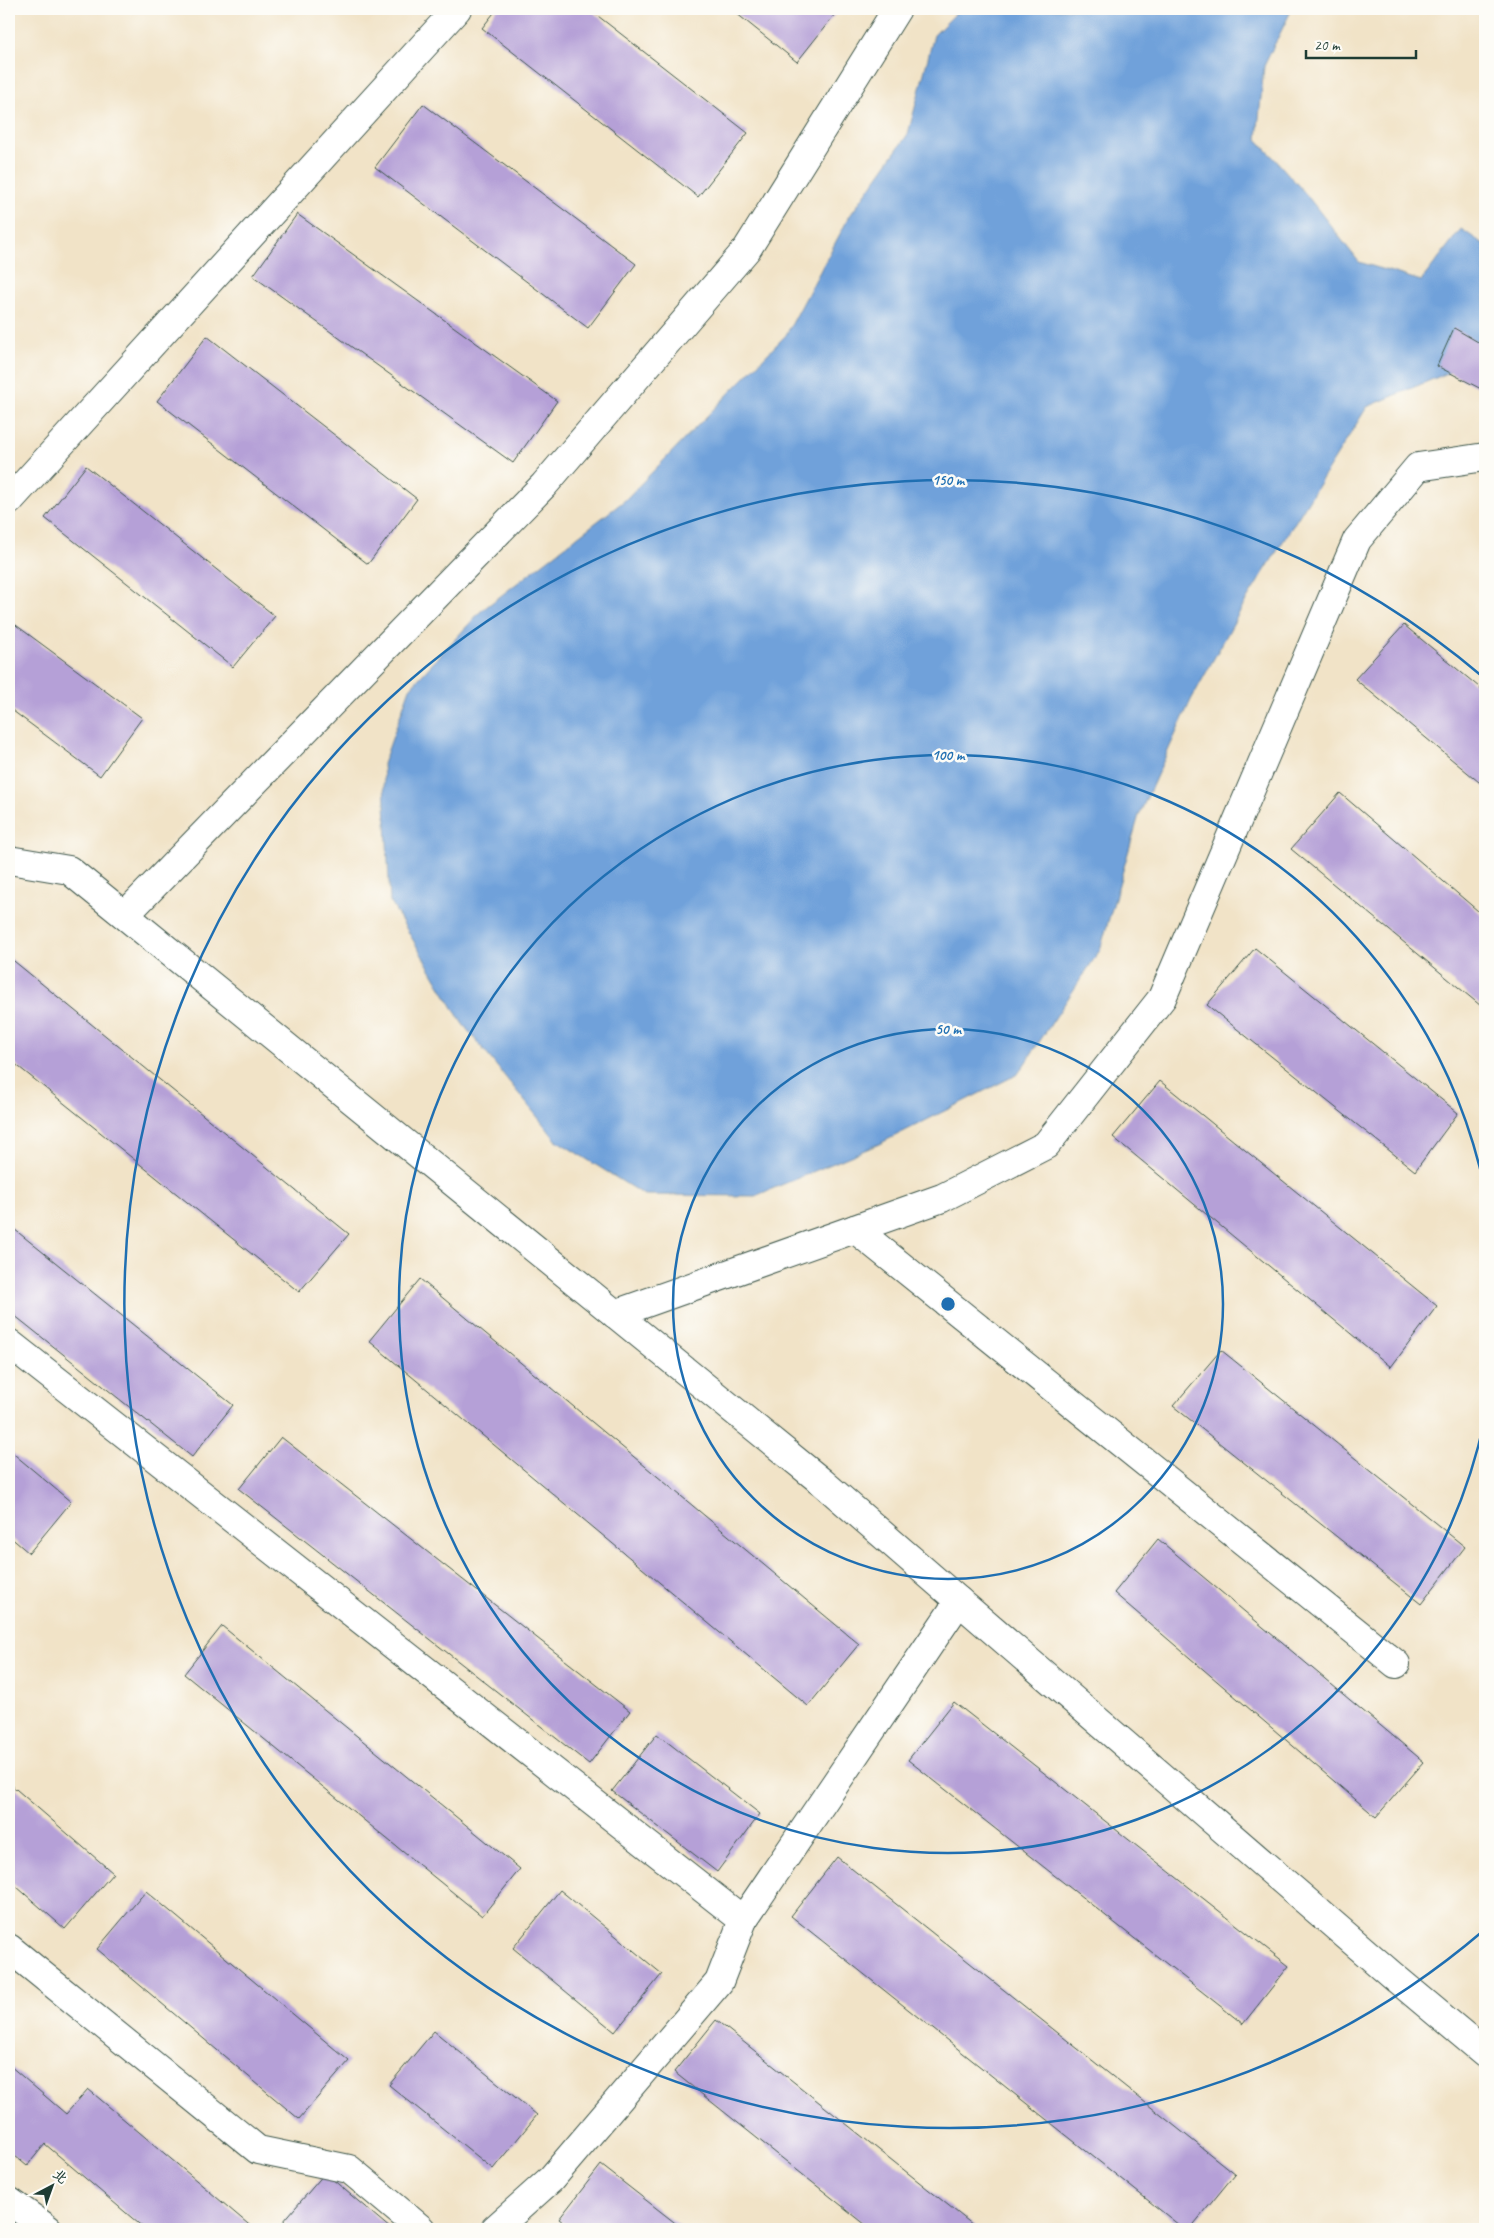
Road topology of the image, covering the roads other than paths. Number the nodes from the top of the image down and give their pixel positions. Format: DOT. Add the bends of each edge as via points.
graph roads {
  1 [pos="457,9"];
  2 [pos="897,9"];
  3 [pos="1485,456"];
  4 [pos="9,502"];
  5 [pos="9,860"];
  6 [pos="125,915"];
  7 [pos="855,1229"];
  8 [pos="615,1314"];
  9 [pos="9,1343"];
  10 [pos="959,1601"];
  11 [pos="1396,1664"];
  12 [pos="743,1920"];
  13 [pos="9,1948"];
  14 [pos="1485,2053"];
  15 [pos="9,2202"];
  16 [pos="48,2229"];
  17 [pos="421,2229"];
  18 [pos="495,2229"];
  1 -- 4 [label="street"];
  2 -- 6 [label="street" via="747,249 544,485"];
  3 -- 7 [label="street" via="1418,467 1357,540 1162,998 1046,1145 942,1198"];
  5 -- 6 [label="street" via="69,870"];
  6 -- 8 [label="street"];
  7 -- 8 [label="street"];
  7 -- 11 [label="street"];
  8 -- 10 [label="street" via="822,1482"];
  9 -- 12 [label="street"];
  10 -- 12 [label="street"];
  10 -- 14 [label="street"];
  12 -- 18 [label="street" via="719,1982 551,2179"];
  13 -- 17 [label="street" via="258,2150 350,2169"];
  15 -- 16 [label="street"];
}
